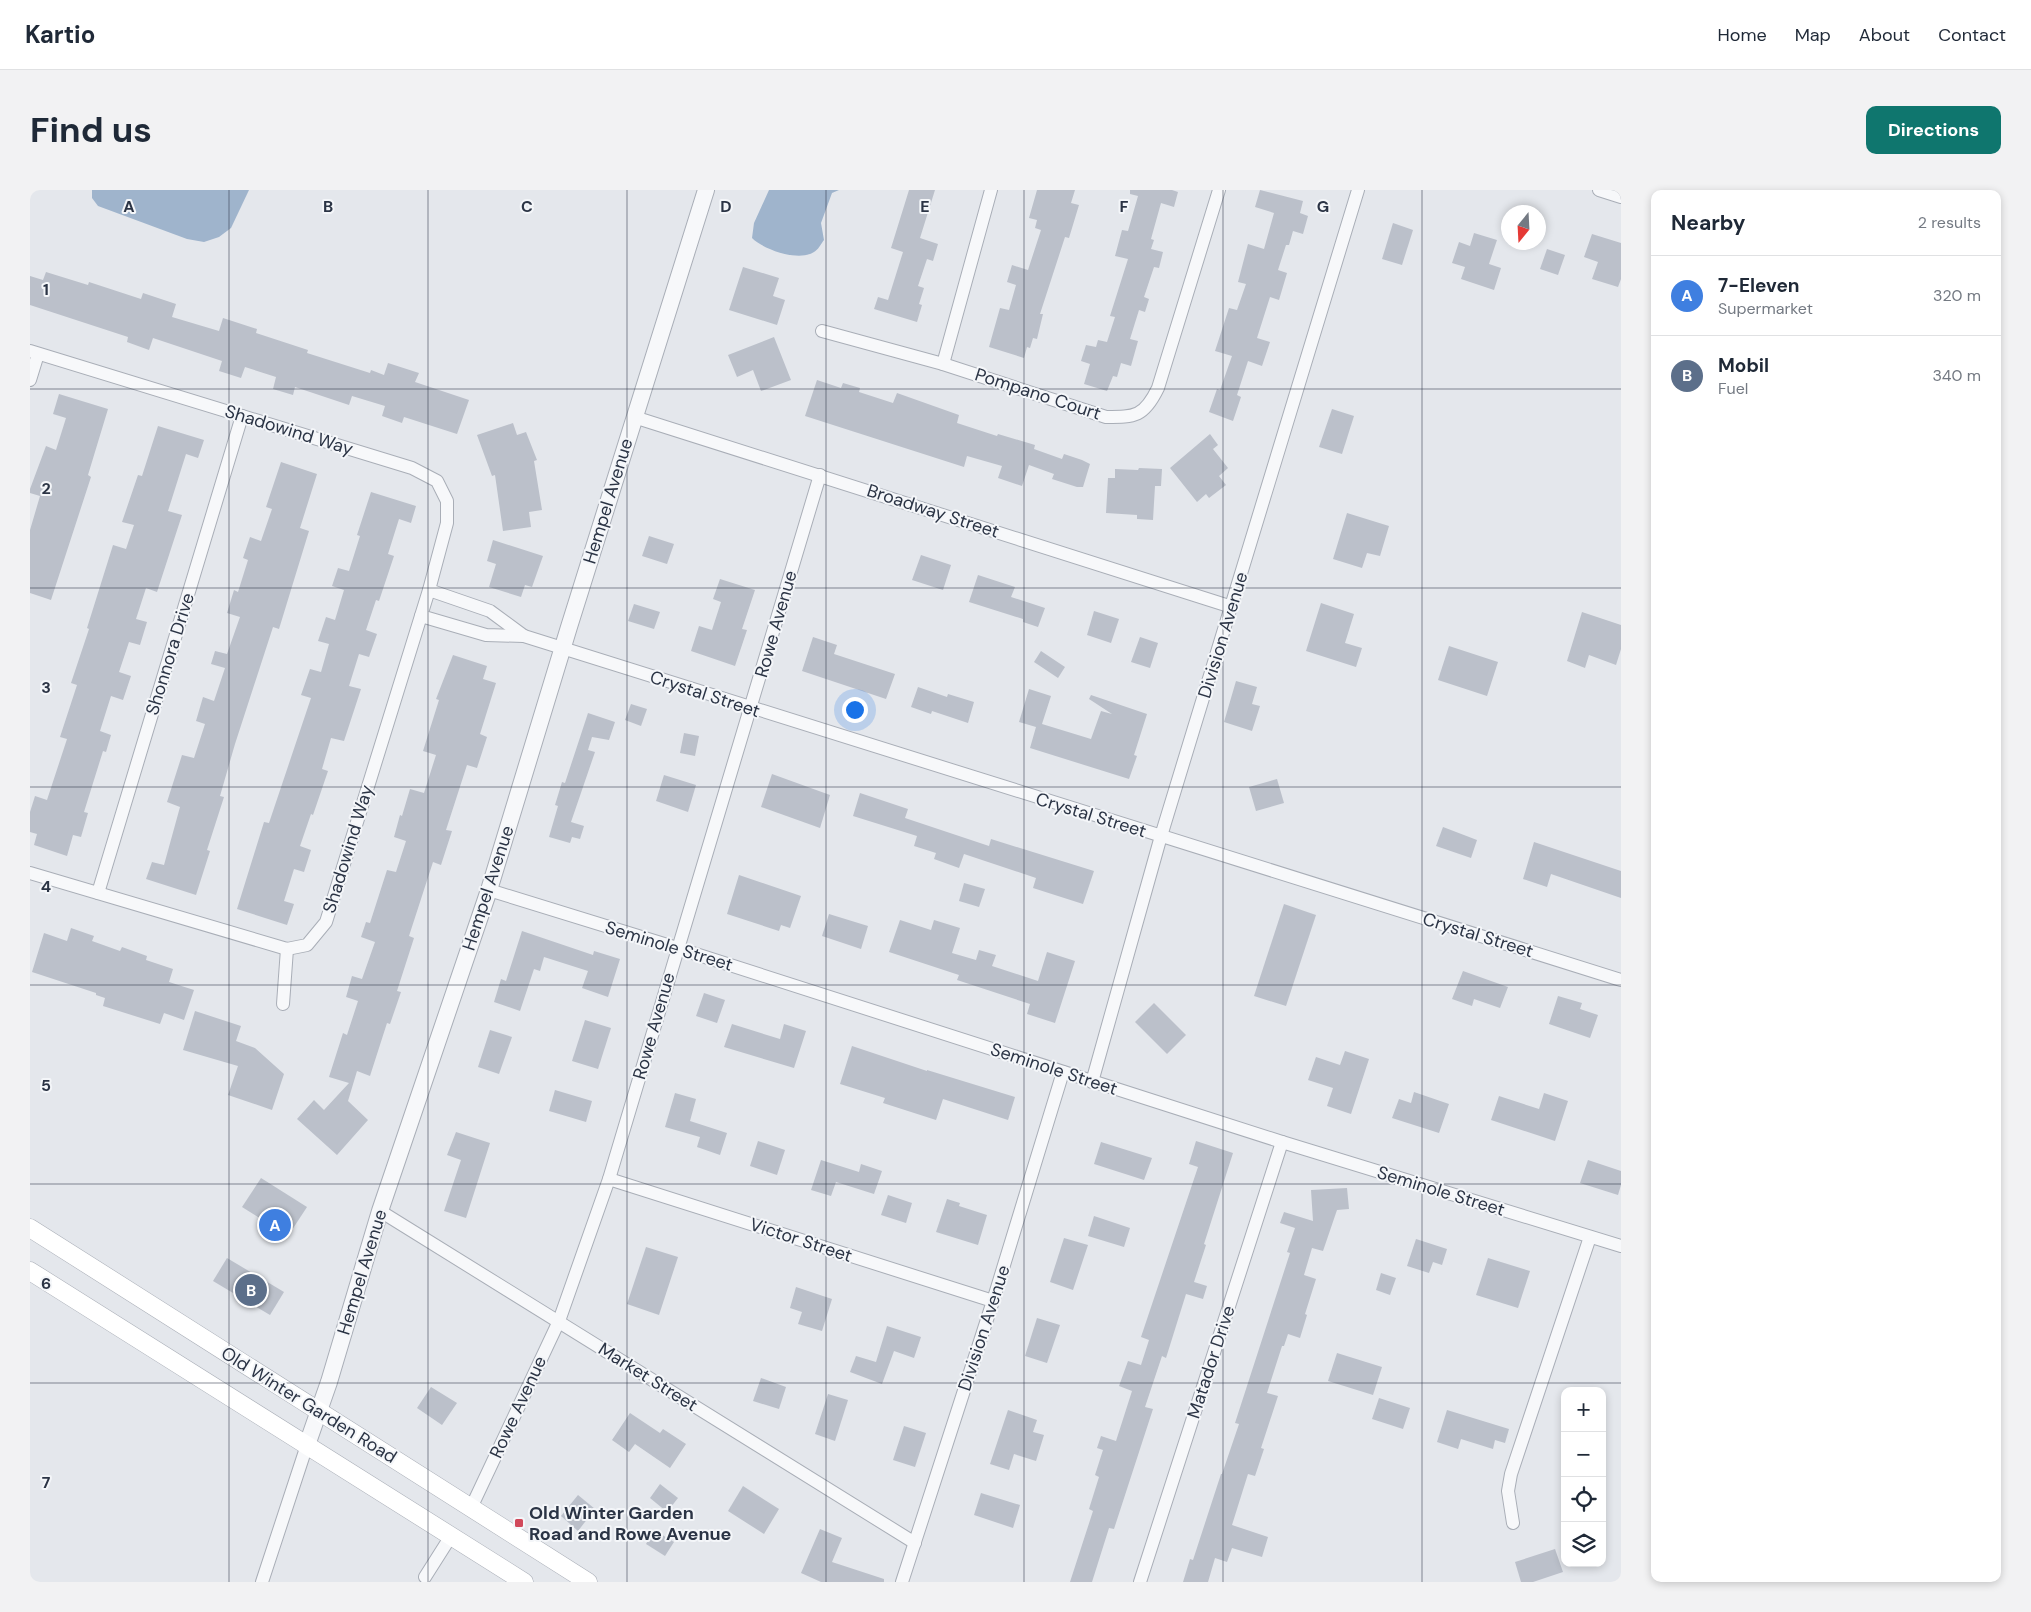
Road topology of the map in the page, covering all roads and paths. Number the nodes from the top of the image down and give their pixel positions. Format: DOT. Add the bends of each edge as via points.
graph roads {
  1 [pos="706,190"];
  2 [pos="991,190"];
  3 [pos="1219,190"];
  4 [pos="1358,190"];
  5 [pos="1599,190"];
  6 [pos="1621,197"];
  7 [pos="822,331"];
  8 [pos="34,352"];
  9 [pos="943,364"];
  10 [pos="30,380"];
  11 [pos="242,416"];
  12 [pos="634,417"];
  13 [pos="820,475"];
  14 [pos="429,590"];
  15 [pos="1232,607"];
  16 [pos="421,616"];
  17 [pos="524,636"];
  18 [pos="562,648"];
  19 [pos="751,708"];
  20 [pos="1161,836"];
  21 [pos="30,873"];
  22 [pos="489,890"];
  23 [pos="98,893"];
  24 [pos="677,948"];
  25 [pos="287,950"];
  26 [pos="1621,980"];
  27 [pos="283,1004"];
  28 [pos="1063,1072"];
  29 [pos="1092,1082"];
  30 [pos="1282,1142"];
  31 [pos="609,1179"];
  32 [pos="380,1211"];
  33 [pos="30,1228"];
  34 [pos="1590,1237"];
  35 [pos="1621,1246"];
  36 [pos="30,1271"];
  37 [pos="993,1301"];
  38 [pos="558,1321"];
  39 [pos="319,1412"];
  40 [pos="307,1445"];
  41 [pos="471,1508"];
  42 [pos="1513,1523"];
  43 [pos="451,1536"];
  44 [pos="915,1543"];
  45 [pos="425,1578"];
  46 [pos="262,1582"];
  47 [pos="524,1582"];
  48 [pos="588,1582"];
  49 [pos="902,1582"];
  50 [pos="1140,1582"];
  1 -- 12 [label="street, Hempel Avenue"];
  2 -- 9 [label="street"];
  3 -- 9 [label="street, Pompano Court" via="1158,388 1150,404 1131,417 1106,417"];
  4 -- 15 [label="street, Division Avenue"];
  5 -- 6 [label="street"];
  7 -- 9 [label="street, Pompano Court"];
  8 -- 10 [label="street"];
  8 -- 11 [label="street, Shadowind Way"];
  11 -- 14 [label="street, Shadowind Way" via="412,468 437,481 447,501 447,523"];
  11 -- 23 [label="street, Shonnora Drive"];
  12 -- 13 [label="street, Broadway Street"];
  12 -- 18 [label="street, Hempel Avenue"];
  13 -- 15 [label="street, Broadway Street"];
  13 -- 19 [label="street, Rowe Avenue"];
  14 -- 16 [label="street, Shadowind Way"];
  14 -- 17 [label="street" via="490,611"];
  15 -- 20 [label="street, Division Avenue"];
  16 -- 17 [label="street" via="486,634"];
  16 -- 25 [label="street, Shadowind Way" via="326,922 307,945"];
  17 -- 18 [label="street"];
  18 -- 19 [label="street, Crystal Street"];
  18 -- 22 [label="street, Hempel Avenue"];
  19 -- 20 [label="street, Crystal Street"];
  19 -- 24 [label="street, Rowe Avenue"];
  20 -- 26 [label="street, Crystal Street"];
  20 -- 29 [label="street, Division Avenue"];
  21 -- 23 [label="street"];
  22 -- 24 [label="street, Seminole Street"];
  22 -- 32 [label="street, Hempel Avenue"];
  23 -- 25 [label="street"];
  24 -- 28 [label="street, Seminole Street"];
  24 -- 31 [label="street, Rowe Avenue"];
  25 -- 27 [label="street"];
  28 -- 29 [label="street, Seminole Street"];
  28 -- 37 [label="street, Division Avenue"];
  29 -- 30 [label="street, Seminole Street"];
  30 -- 34 [label="street, Seminole Street"];
  30 -- 50 [label="street, Matador Drive"];
  31 -- 37 [label="street, Victor Street"];
  31 -- 38 [label="street, Rowe Avenue"];
  32 -- 38 [label="street, Market Street"];
  32 -- 39 [label="street, Hempel Avenue"];
  33 -- 39 [label="main road, Old Winter Garden Road"];
  34 -- 35 [label="street, Seminole Street"];
  34 -- 42 [label="street" via="1511,1474 1508,1491"];
  36 -- 40 [label="main road, Old Winter Garden Road"];
  37 -- 44 [label="street, Division Avenue"];
  38 -- 41 [label="street, Rowe Avenue"];
  38 -- 44 [label="street, Market Street"];
  39 -- 40 [label="street, Hempel Avenue"];
  39 -- 41 [label="main road, Old Winter Garden Road"];
  40 -- 43 [label="main road, Old Winter Garden Road"];
  40 -- 46 [label="street, Hempel Avenue"];
  41 -- 48 [label="main road, Old Winter Garden Road"];
  43 -- 45 [label="street"];
  43 -- 47 [label="main road, Old Winter Garden Road"];
  44 -- 49 [label="street, Division Avenue"];
}
